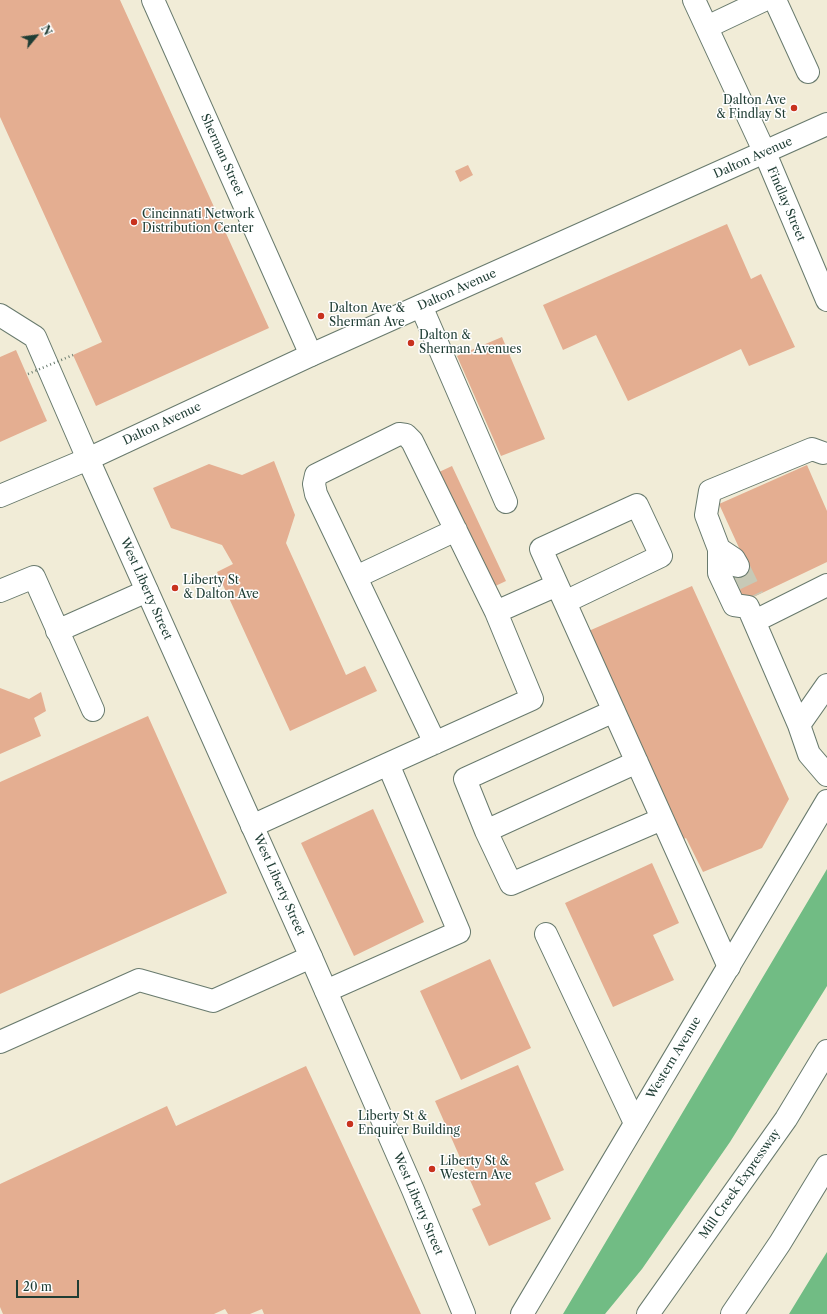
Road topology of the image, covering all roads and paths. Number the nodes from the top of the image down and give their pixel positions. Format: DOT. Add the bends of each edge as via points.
graph roads {
  1 [pos="153,0"];
  2 [pos="694,0"];
  3 [pos="764,0"];
  4 [pos="775,0"];
  5 [pos="707,27"];
  6 [pos="808,72"];
  7 [pos="827,124"];
  8 [pos="764,153"];
  9 [pos="827,300"];
  10 [pos="421,306"];
  11 [pos="0,315"];
  12 [pos="311,354"];
  13 [pos="73,355"];
  14 [pos="28,374"];
  15 [pos="826,455"];
  16 [pos="88,459"];
  17 [pos="0,496"];
  18 [pos="506,502"];
  19 [pos="456,530"];
  20 [pos="719,549"];
  21 [pos="738,566"];
  22 [pos="356,577"];
  23 [pos="827,585"];
  24 [pos="0,591"];
  25 [pos="147,591"];
  26 [pos="561,593"];
  27 [pos="752,608"];
  28 [pos="496,612"];
  29 [pos="57,631"];
  30 [pos="827,685"];
  31 [pos="93,710"];
  32 [pos="614,712"];
  33 [pos="799,725"];
  34 [pos="435,743"];
  35 [pos="637,762"];
  36 [pos="388,764"];
  37 [pos="827,775"];
  38 [pos="827,801"];
  39 [pos="662,819"];
  40 [pos="252,826"];
  41 [pos="486,831"];
  42 [pos="546,934"];
  43 [pos="311,957"];
  44 [pos="729,966"];
  45 [pos="326,992"];
  46 [pos="0,1042"];
  47 [pos="827,1051"];
  48 [pos="636,1123"];
  49 [pos="827,1166"];
  50 [pos="464,1314"];
  51 [pos="522,1314"];
  52 [pos="648,1314"];
  53 [pos="732,1314"];
  1 -- 12 [label="main road, Sherman Street"];
  2 -- 5 [label="main road, Findlay Street"];
  3 -- 5 [label="main road"];
  4 -- 6 [label="main road"];
  5 -- 8 [label="main road, Findlay Street"];
  7 -- 8 [label="main road, Dalton Avenue"];
  8 -- 9 [label="main road, Findlay Street"];
  8 -- 10 [label="main road, Dalton Avenue"];
  10 -- 12 [label="main road, Dalton Avenue"];
  10 -- 18 [label="main road"];
  11 -- 16 [label="main road, West Liberty Street" via="35,337"];
  12 -- 16 [label="main road, Dalton Avenue"];
  13 -- 14 [label="path, bridge"];
  15 -- 20 [label="main road" via="812,449 710,491 706,515"];
  16 -- 17 [label="main road, Dalton Avenue"];
  16 -- 25 [label="main road, West Liberty Street"];
  19 -- 22 [label="main road"];
  19 -- 22 [label="main road" via="412,441 406,435 399,434 316,475 316,494"];
  19 -- 28 [label="main road"];
  20 -- 21 [label="main road" via="734,559"];
  20 -- 27 [label="main road" via="719,573 734,605"];
  22 -- 34 [label="main road"];
  23 -- 27 [label="main road"];
  24 -- 29 [label="main road" via="34,577"];
  25 -- 29 [label="main road"];
  25 -- 40 [label="main road, West Liberty Street"];
  26 -- 26 [label="main road" via="541,549 637,505 661,556"];
  26 -- 28 [label="main road"];
  26 -- 32 [label="main road"];
  27 -- 33 [label="main road"];
  28 -- 34 [label="main road" via="532,699"];
  29 -- 31 [label="main road"];
  30 -- 33 [label="main road"];
  32 -- 35 [label="main road"];
  32 -- 41 [label="main road" via="464,779"];
  33 -- 37 [label="main road" via="809,754"];
  34 -- 36 [label="main road"];
  35 -- 39 [label="main road"];
  35 -- 41 [label="main road"];
  36 -- 40 [label="main road"];
  36 -- 45 [label="main road" via="459,932"];
  38 -- 44 [label="main road, Western Avenue"];
  39 -- 41 [label="main road" via="511,884"];
  39 -- 44 [label="main road"];
  40 -- 43 [label="main road, West Liberty Street"];
  42 -- 48 [label="main road"];
  43 -- 45 [label="main road, West Liberty Street"];
  43 -- 46 [label="main road" via="213,1002 139,980"];
  44 -- 48 [label="main road, Western Avenue"];
  45 -- 50 [label="main road, West Liberty Street"];
  47 -- 52 [label="main road, Mill Creek Expressway" via="786,1119"];
  48 -- 51 [label="main road, Western Avenue"];
  49 -- 53 [label="main road" via="780,1244"];
}
